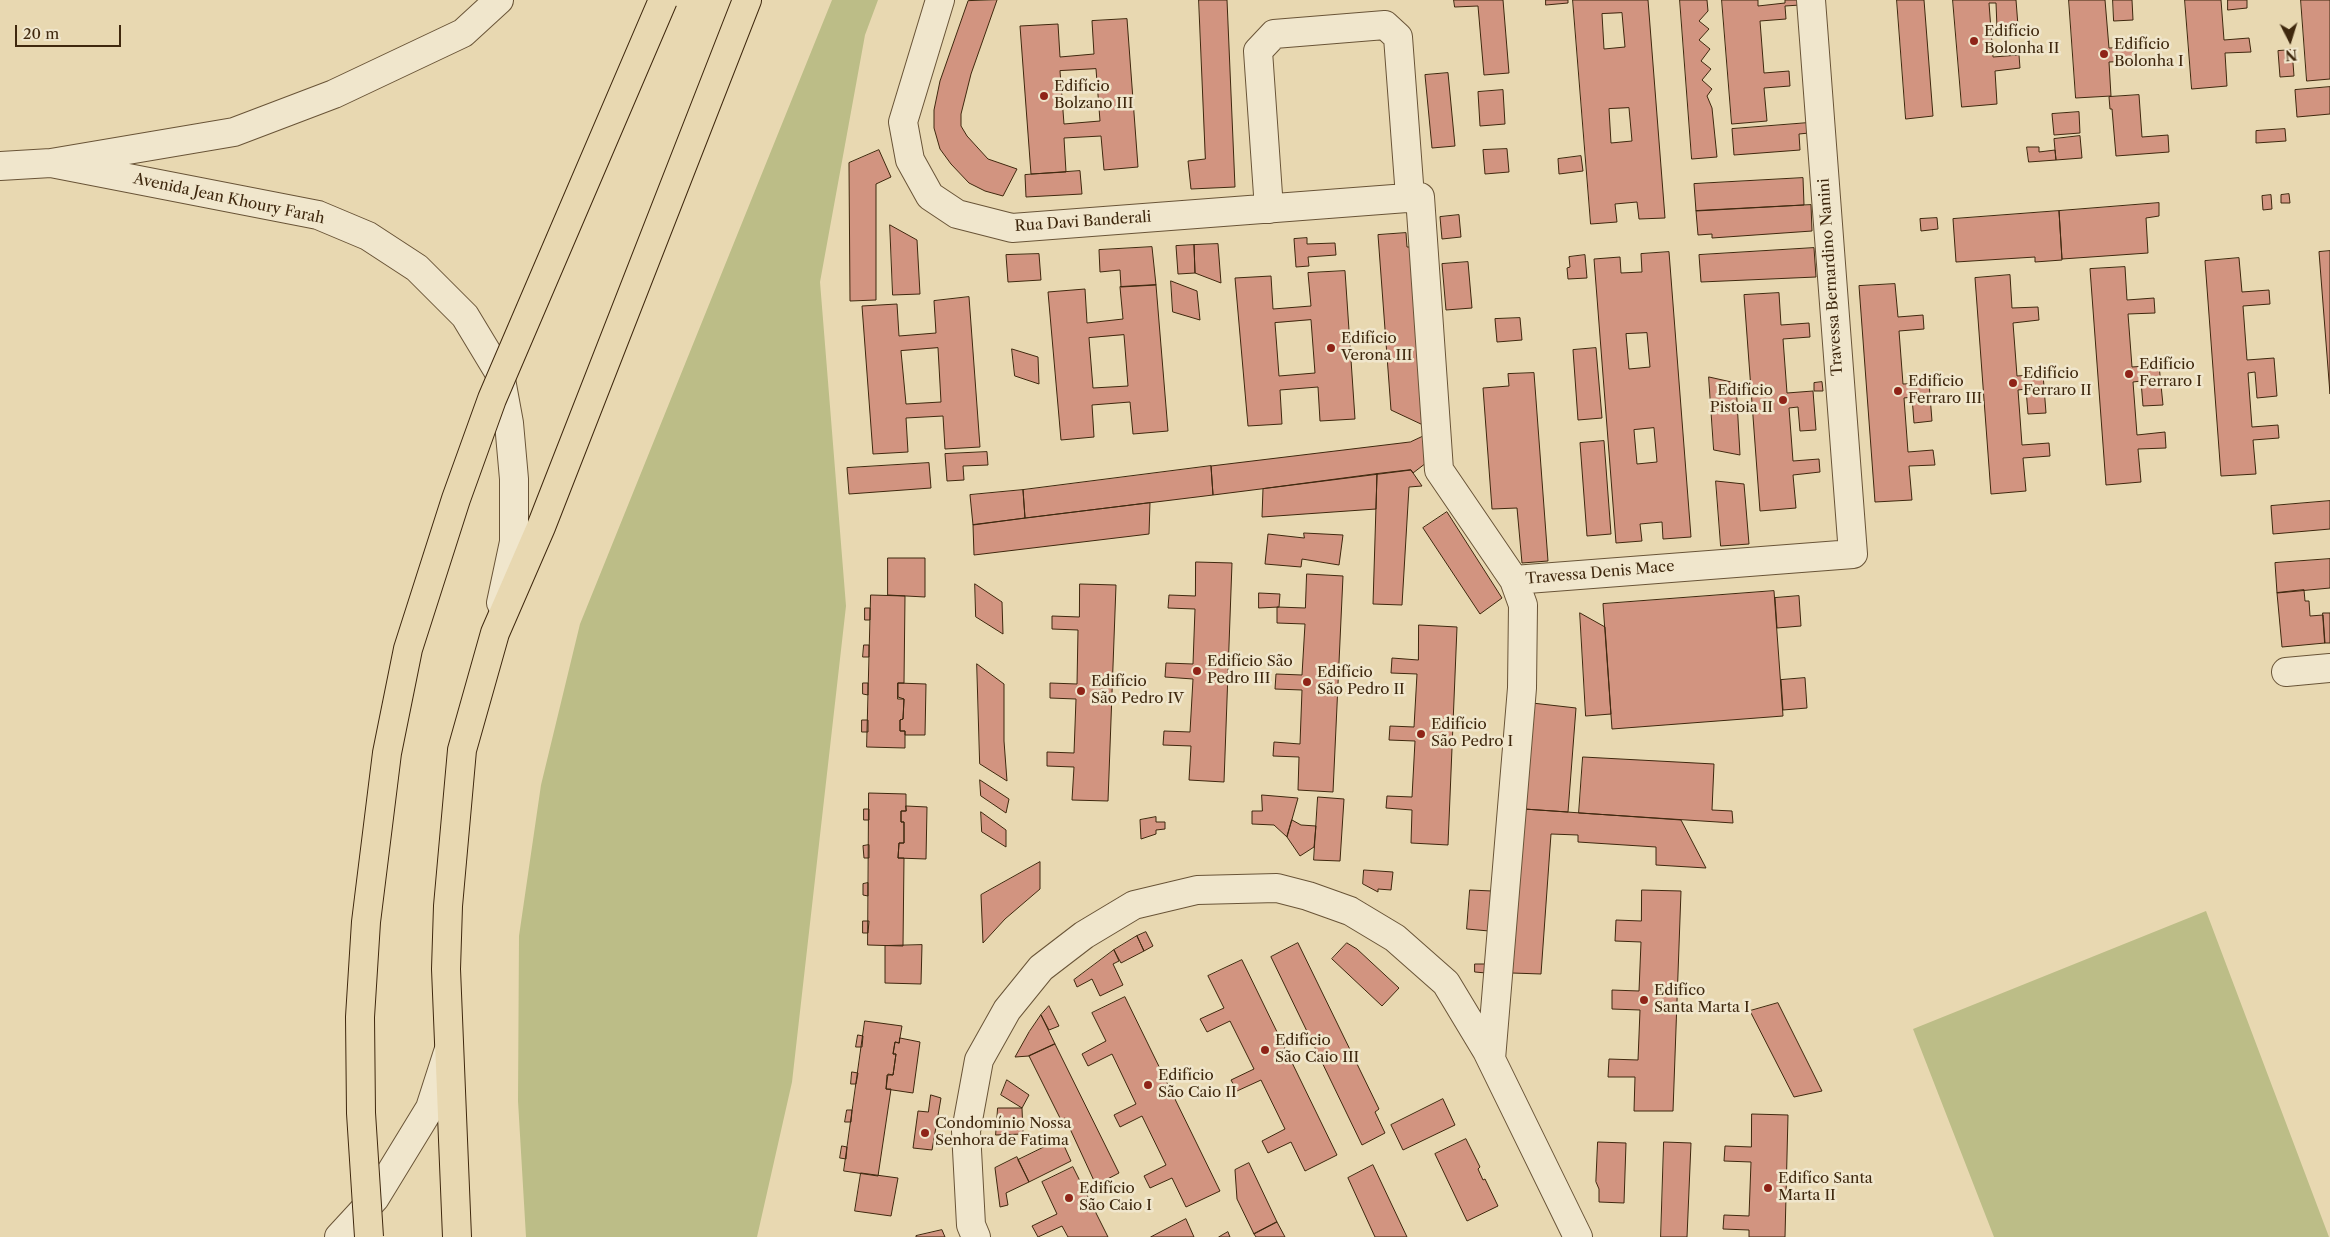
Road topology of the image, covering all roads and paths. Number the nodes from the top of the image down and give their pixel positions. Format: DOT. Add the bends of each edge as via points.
graph roads {
  1 [pos="499,0"];
  2 [pos="663,0"];
  3 [pos="747,0"];
  4 [pos="940,0"];
  5 [pos="1811,0"];
  6 [pos="51,163"];
  7 [pos="0,166"];
  8 [pos="1415,197"];
  9 [pos="1269,208"];
  10 [pos="1853,554"];
  11 [pos="1514,580"];
  12 [pos="495,633"];
  13 [pos="2330,668"];
  14 [pos="2286,672"];
  15 [pos="448,1052"];
  16 [pos="1491,1059"];
  17 [pos="339,1237"];
  18 [pos="369,1237"];
  19 [pos="457,1237"];
  20 [pos="976,1237"];
  21 [pos="1578,1237"];
  1 -- 6 [label="street, Avenida Jean Khoury Farah" via="463,33 334,94 234,132"];
  2 -- 18 [label="main road, bridge" via="492,400 408,649 387,753 366,922 360,1018 361,1113"];
  3 -- 12 [label="main road" via="541,527"];
  4 -- 9 [label="street, Rua Davi Banderali" via="903,122 910,160 930,196 957,214 1012,228"];
  5 -- 10 [label="street, Travessa Bernardino Nanini"];
  6 -- 7 [label="street, Avenida Jean Khoury Farah"];
  6 -- 12 [label="street, Avenida Jean Khoury Farah" via="318,215 368,236 418,268 465,316 500,374 509,423 514,479 514,542"];
  8 -- 9 [label="street, Rua Davi Banderali"];
  8 -- 9 [label="street, Travessa Denis Mace" via="1398,37 1385,25 1274,34 1258,50"];
  8 -- 11 [label="street, Travessa Denis Mace" via="1439,470"];
  10 -- 11 [label="street, Travessa Denis Mace"];
  11 -- 16 [label="street" via="1523,606 1522,688"];
  12 -- 15 [label="main road" via="462,750 448,906"];
  13 -- 14 [label="street"];
  15 -- 17 [label="street" via="430,1108 375,1198"];
  15 -- 19 [label="main road"];
  16 -- 20 [label="street" via="1446,983 1395,938 1350,911 1277,888 1196,890 1134,905 1084,935 1041,968 1007,1010 979,1060 966,1130 971,1225"];
  16 -- 21 [label="street"];
}
